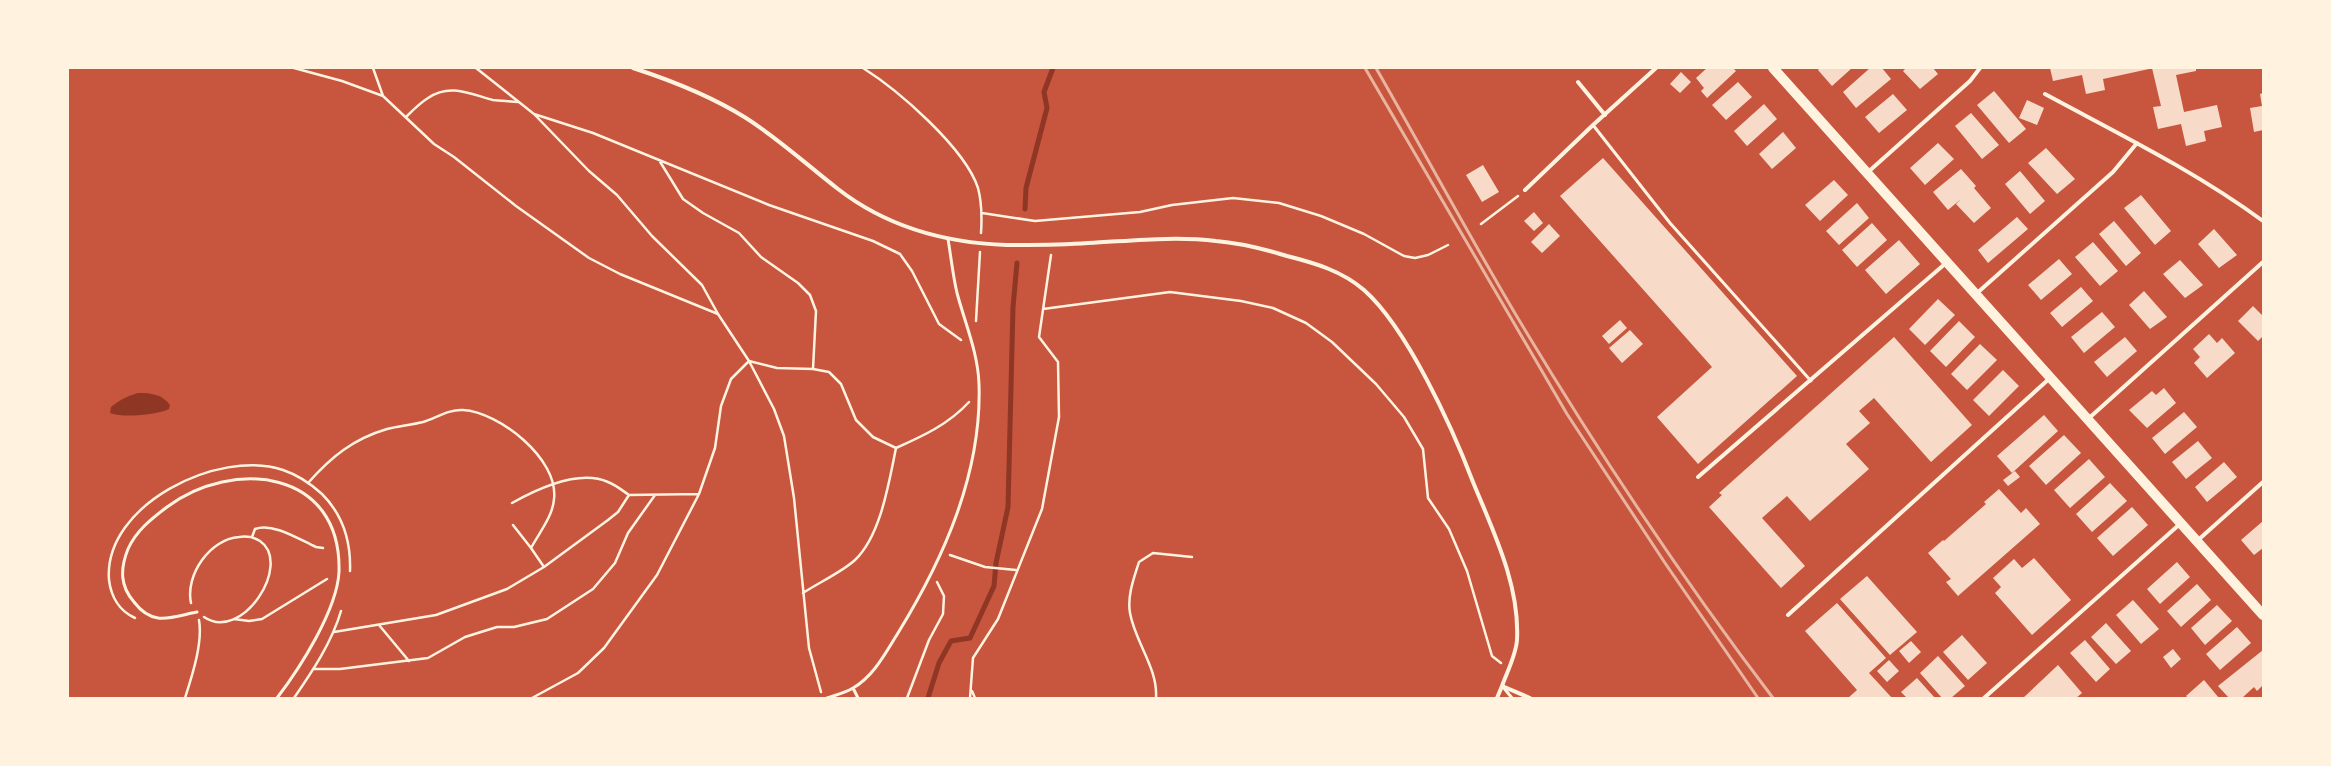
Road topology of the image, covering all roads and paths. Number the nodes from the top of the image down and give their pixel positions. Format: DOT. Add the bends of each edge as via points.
graph roads {
  1 [pos="294,68"];
  2 [pos="373,68"];
  3 [pos="476,68"];
  4 [pos="633,68"];
  5 [pos="863,68"];
  6 [pos="1656,68"];
  7 [pos="1773,68"];
  8 [pos="1980,68"];
  9 [pos="1578,82"];
  10 [pos="2045,94"];
  11 [pos="383,96"];
  12 [pos="519,102"];
  13 [pos="534,114"];
  14 [pos="1606,115"];
  15 [pos="407,116"];
  16 [pos="1593,125"];
  17 [pos="2137,143"];
  18 [pos="658,160"];
  19 [pos="1867,173"];
  20 [pos="1525,190"];
  21 [pos="982,213"];
  22 [pos="2263,221"];
  23 [pos="1481,224"];
  24 [pos="982,226"];
  25 [pos="948,240"];
  26 [pos="1048,245"];
  27 [pos="1448,245"];
  28 [pos="980,258"];
  29 [pos="1947,262"];
  30 [pos="2263,262"];
  31 [pos="1976,294"];
  32 [pos="1044,309"];
  33 [pos="718,314"];
  34 [pos="973,348"];
  35 [pos="749,361"];
  36 [pos="813,369"];
  37 [pos="2051,378"];
  38 [pos="1811,381"];
  39 [pos="979,392"];
  40 [pos="2088,419"];
  41 [pos="896,448"];
  42 [pos="1698,477"];
  43 [pos="2263,482"];
  44 [pos="308,483"];
  45 [pos="553,483"];
  46 [pos="699,494"];
  47 [pos="630,495"];
  48 [pos="655,495"];
  49 [pos="512,503"];
  50 [pos="2181,523"];
  51 [pos="513,525"];
  52 [pos="252,538"];
  53 [pos="2197,541"];
  54 [pos="323,548"];
  55 [pos="531,548"];
  56 [pos="942,555"];
  57 [pos="1192,557"];
  58 [pos="544,567"];
  59 [pos="1016,570"];
  60 [pos="931,574"];
  61 [pos="350,576"];
  62 [pos="324,581"];
  63 [pos="802,593"];
  64 [pos="342,608"];
  65 [pos="197,612"];
  66 [pos="1788,615"];
  67 [pos="2263,615"];
  68 [pos="233,619"];
  69 [pos="158,620"];
  70 [pos="379,625"];
  71 [pos="333,632"];
  72 [pos="410,662"];
  73 [pos="313,669"];
  74 [pos="1508,669"];
  75 [pos="1502,686"];
  76 [pos="853,688"];
  77 [pos="972,690"];
  78 [pos="185,698"];
  79 [pos="277,698"];
  80 [pos="294,698"];
  81 [pos="532,698"];
  82 [pos="823,698"];
  83 [pos="827,698"];
  84 [pos="858,698"];
  85 [pos="907,698"];
  86 [pos="970,698"];
  87 [pos="975,698"];
  88 [pos="1156,698"];
  89 [pos="1497,698"];
  90 [pos="1512,698"];
  91 [pos="1530,698"];
  92 [pos="1984,698"];
  1 -- 11 [label="path" via="342,81"];
  2 -- 11 [label="path"];
  3 -- 12 [label="path"];
  4 -- 25 [label="street" via="685,86 722,103 748,119 839,190 869,210 913,231"];
  5 -- 21 [label="path" via="898,93 952,146 967,165 977,187"];
  6 -- 14 [label="street"];
  7 -- 19 [label="main road"];
  8 -- 19 [label="street" via="1970,81"];
  9 -- 14 [label="street"];
  10 -- 17 [label="street"];
  11 -- 15 [label="path"];
  12 -- 13 [label="path"];
  12 -- 15 [label="path" via="494,100 461,90 450,90 427,98"];
  13 -- 18 [label="path" via="593,133"];
  13 -- 33 [label="path" via="589,171 617,195 652,236 702,285"];
  14 -- 16 [label="street"];
  15 -- 33 [label="path" via="417,130 434,144 588,258 620,274"];
  16 -- 20 [label="street"];
  16 -- 38 [label="lane" via="1670,223"];
  17 -- 22 [label="street" via="2212,186"];
  17 -- 31 [label="street" via="2113,172"];
  18 -- 34 [label="path" via="769,205 873,241 900,254 912,271 939,324"];
  18 -- 36 [label="path" via="683,199 739,233 761,257 798,282 810,295 816,311"];
  19 -- 29 [label="main road"];
  20 -- 23 [label="path"];
  21 -- 24 [label="path"];
  21 -- 27 [label="path" via="1035,221 1140,212 1233,198 1278,203 1321,216 1364,234 1404,256 1415,258 1428,255"];
  25 -- 26 [label="street" via="981,244"];
  25 -- 34 [label="lane" via="957,292"];
  26 -- 32 [label="path" via="1051,257"];
  26 -- 74 [label="street" via="1180,239 1229,242 1319,265 1343,275 1366,292 1397,330 1424,376 1472,477 1496,539 1509,579 1517,624 1517,642"];
  28 -- 34 [label="path"];
  29 -- 31 [label="main road"];
  29 -- 38 [label="street"];
  30 -- 40 [label="street"];
  31 -- 37 [label="main road"];
  32 -- 59 [label="path" via="1040,336 1058,362 1059,417 1042,510"];
  32 -- 74 [label="path" via="1170,292 1241,301 1273,308 1306,323 1332,342 1376,384 1404,417 1423,449 1428,498 1449,529 1467,571 1492,656"];
  33 -- 35 [label="path"];
  34 -- 39 [label="lane"];
  35 -- 36 [label="path" via="777,368"];
  35 -- 46 [label="path" via="731,379 721,406 715,448"];
  35 -- 63 [label="path" via="784,436 794,498"];
  36 -- 41 [label="path" via="829,372 841,384 856,420 873,437"];
  37 -- 40 [label="main road"];
  37 -- 66 [label="street"];
  38 -- 42 [label="street"];
  39 -- 41 [label="path" via="959,413 931,433"];
  39 -- 56 [label="lane" via="974,449 957,517"];
  40 -- 50 [label="main road"];
  41 -- 63 [label="path" via="887,489 867,544 855,560"];
  43 -- 53 [label="street"];
  44 -- 45 [label="path" via="346,446 367,436 412,425 446,412 463,410 482,414 520,436 546,467"];
  44 -- 61 [label="path" via="328,500 343,524 349,548"];
  44 -- 69 [label="path" via="282,470 234,466 218,469 181,483 146,505 133,517 113,549 109,569 110,590 118,605 128,615 138,619"];
  45 -- 47 [label="path" via="588,478 608,481"];
  45 -- 49 [label="path" via="538,488"];
  45 -- 55 [label="path" via="555,498 551,510"];
  46 -- 48 [label="path"];
  46 -- 81 [label="path" via="657,575 604,648 578,673"];
  47 -- 48 [label="path"];
  47 -- 58 [label="path" via="618,512"];
  48 -- 72 [label="path" via="628,533 615,563 593,589 547,619 514,627 496,627 465,637 428,658"];
  50 -- 53 [label="main road"];
  50 -- 92 [label="street"];
  51 -- 55 [label="path"];
  52 -- 54 [label="path" via="255,529 264,527"];
  52 -- 65 [label="path" via="230,538 211,548 203,559 189,592 191,603"];
  52 -- 68 [label="path" via="260,541 266,549 270,558 270,571 259,598 242,615"];
  53 -- 67 [label="main road"];
  55 -- 58 [label="path"];
  56 -- 59 [label="path" via="953,554 985,567"];
  56 -- 60 [label="lane"];
  57 -- 88 [label="path" via="1153,553 1139,562 1131,587 1130,613 1157,685"];
  58 -- 70 [label="path" via="507,590 479,600 436,615"];
  59 -- 77 [label="path" via="998,619 973,658"];
  60 -- 76 [label="lane" via="916,604 873,671"];
  60 -- 85 [label="path" via="941,587 944,614 929,640"];
  62 -- 68 [label="path" via="262,619"];
  63 -- 82 [label="path" via="809,648"];
  64 -- 71 [label="path"];
  65 -- 68 [label="path" via="211,622 221,624"];
  65 -- 69 [label="lane"];
  65 -- 78 [label="path" via="200,628 193,671"];
  69 -- 79 [label="lane" via="135,604 122,581 125,558 130,546 146,524 174,502 202,489 239,479 272,480 298,489 314,501 327,519 337,546 338,574 330,605 311,647"];
  70 -- 71 [label="path"];
  70 -- 72 [label="path"];
  71 -- 73 [label="path"];
  72 -- 73 [label="path"];
  73 -- 80 [label="path"];
  74 -- 75 [label="street"];
  75 -- 89 [label="street"];
  75 -- 90 [label="lane"];
  75 -- 91 [label="street"];
  76 -- 83 [label="lane"];
  76 -- 84 [label="lane"];
  77 -- 86 [label="path"];
  77 -- 87 [label="path"];
}
